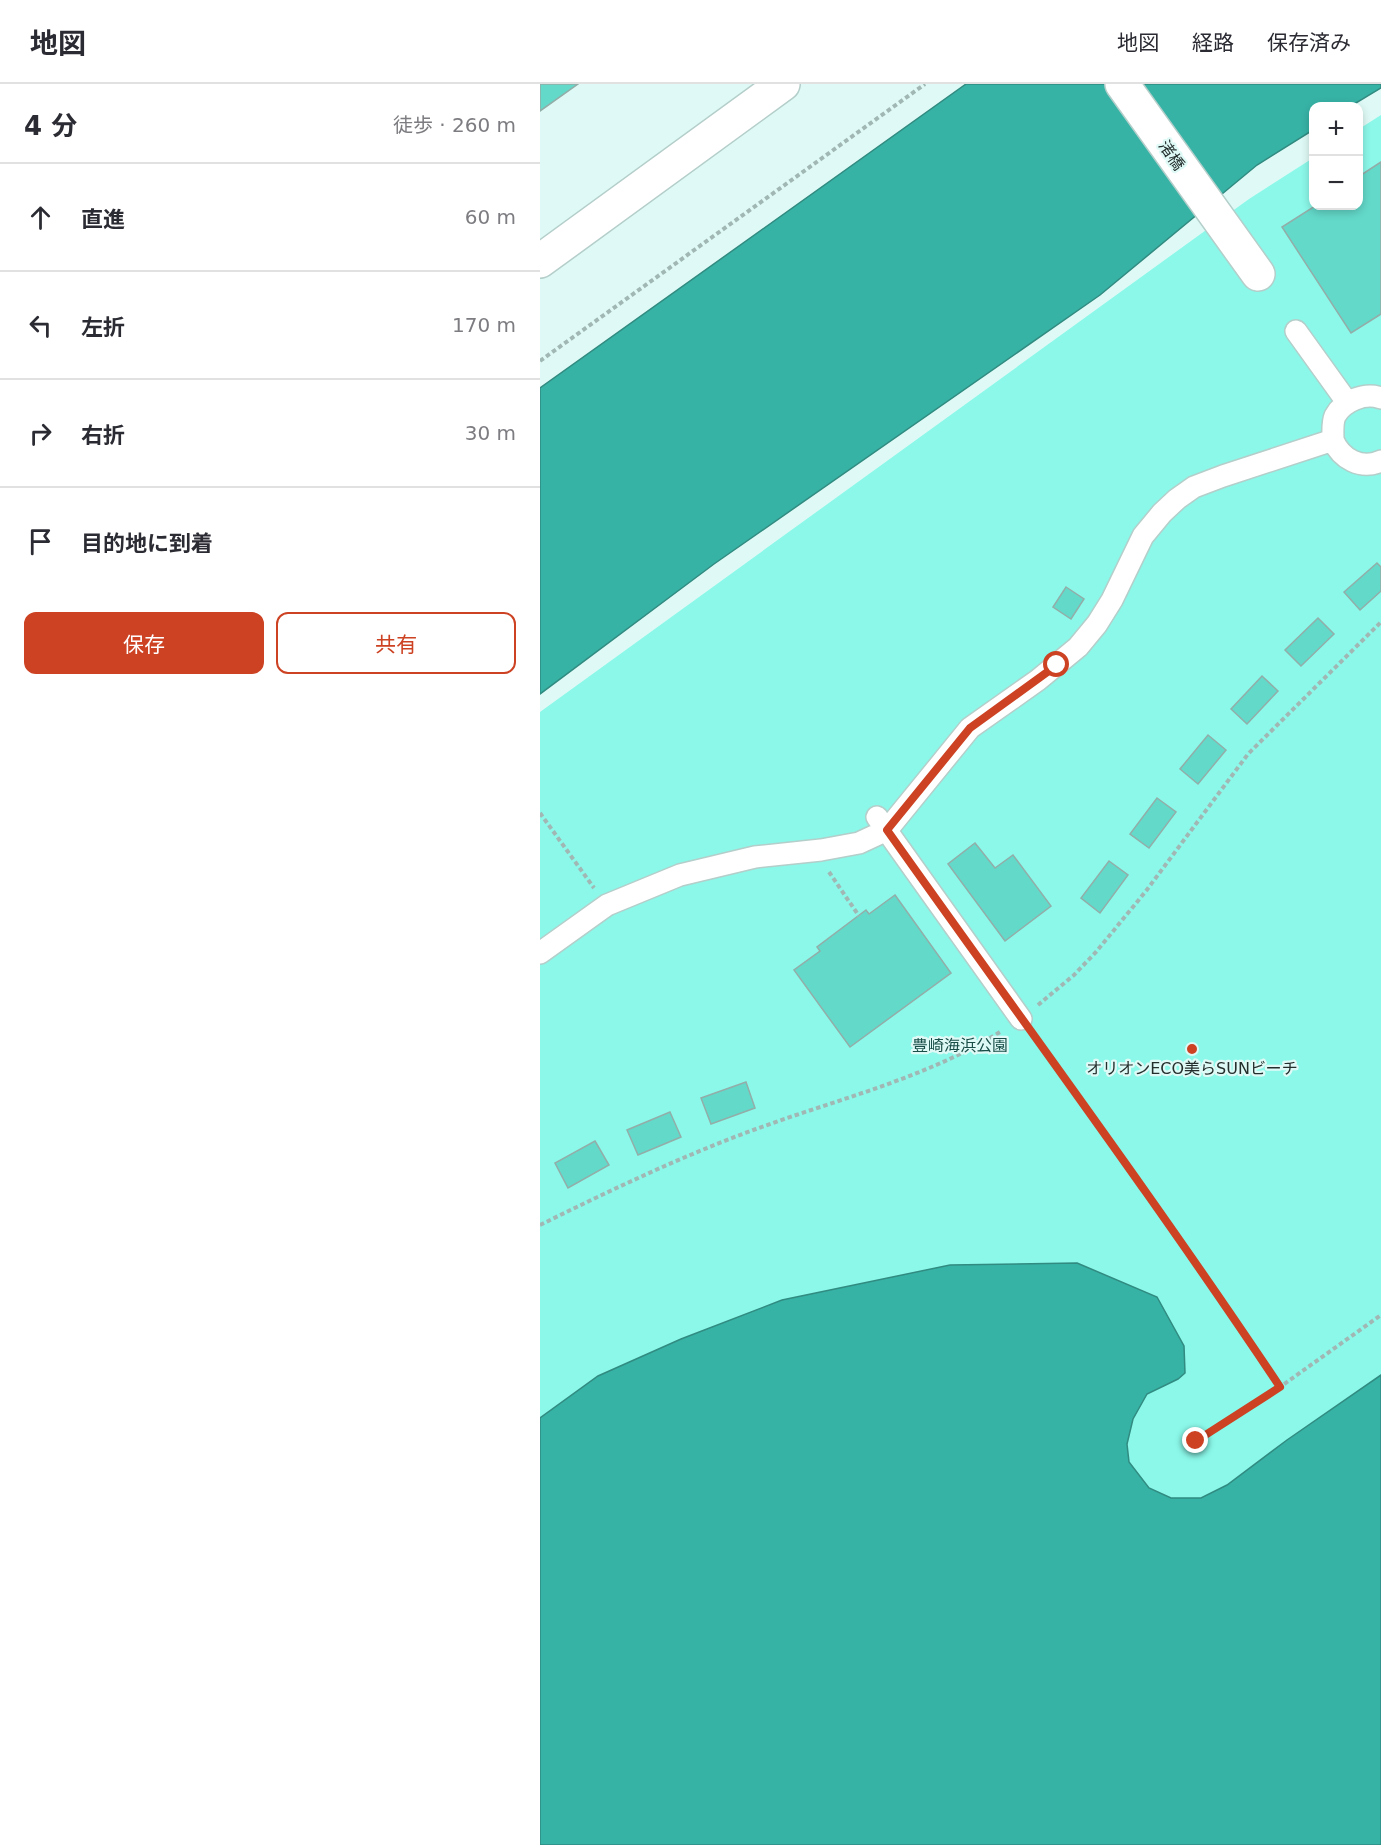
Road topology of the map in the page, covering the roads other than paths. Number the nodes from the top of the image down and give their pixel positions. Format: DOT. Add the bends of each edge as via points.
graph roads {
  1 [pos="783,84"];
  2 [pos="1122,84"];
  3 [pos="540,261"];
  4 [pos="1258,274"];
  5 [pos="1296,332"];
  6 [pos="1381,398"];
  7 [pos="1347,402"];
  8 [pos="1333,440"];
  9 [pos="1381,461"];
  10 [pos="882,823"];
  11 [pos="540,953"];
  12 [pos="1021,1019"];
  1 -- 3 [label="street"];
  2 -- 4 [label="street, 渚橋"];
  5 -- 7 [label="street"];
  6 -- 7 [label="street"];
  7 -- 8 [label="street" via="1335,417"];
  8 -- 9 [label="street" via="1336,448 1355,463"];
  8 -- 10 [label="street" via="1223,476 1194,487 1177,499 1143,536 1112,600 1078,647 970,728"];
  10 -- 11 [label="street" via="859,843 755,857 680,874 607,905"];
  10 -- 12 [label="street"];
}
